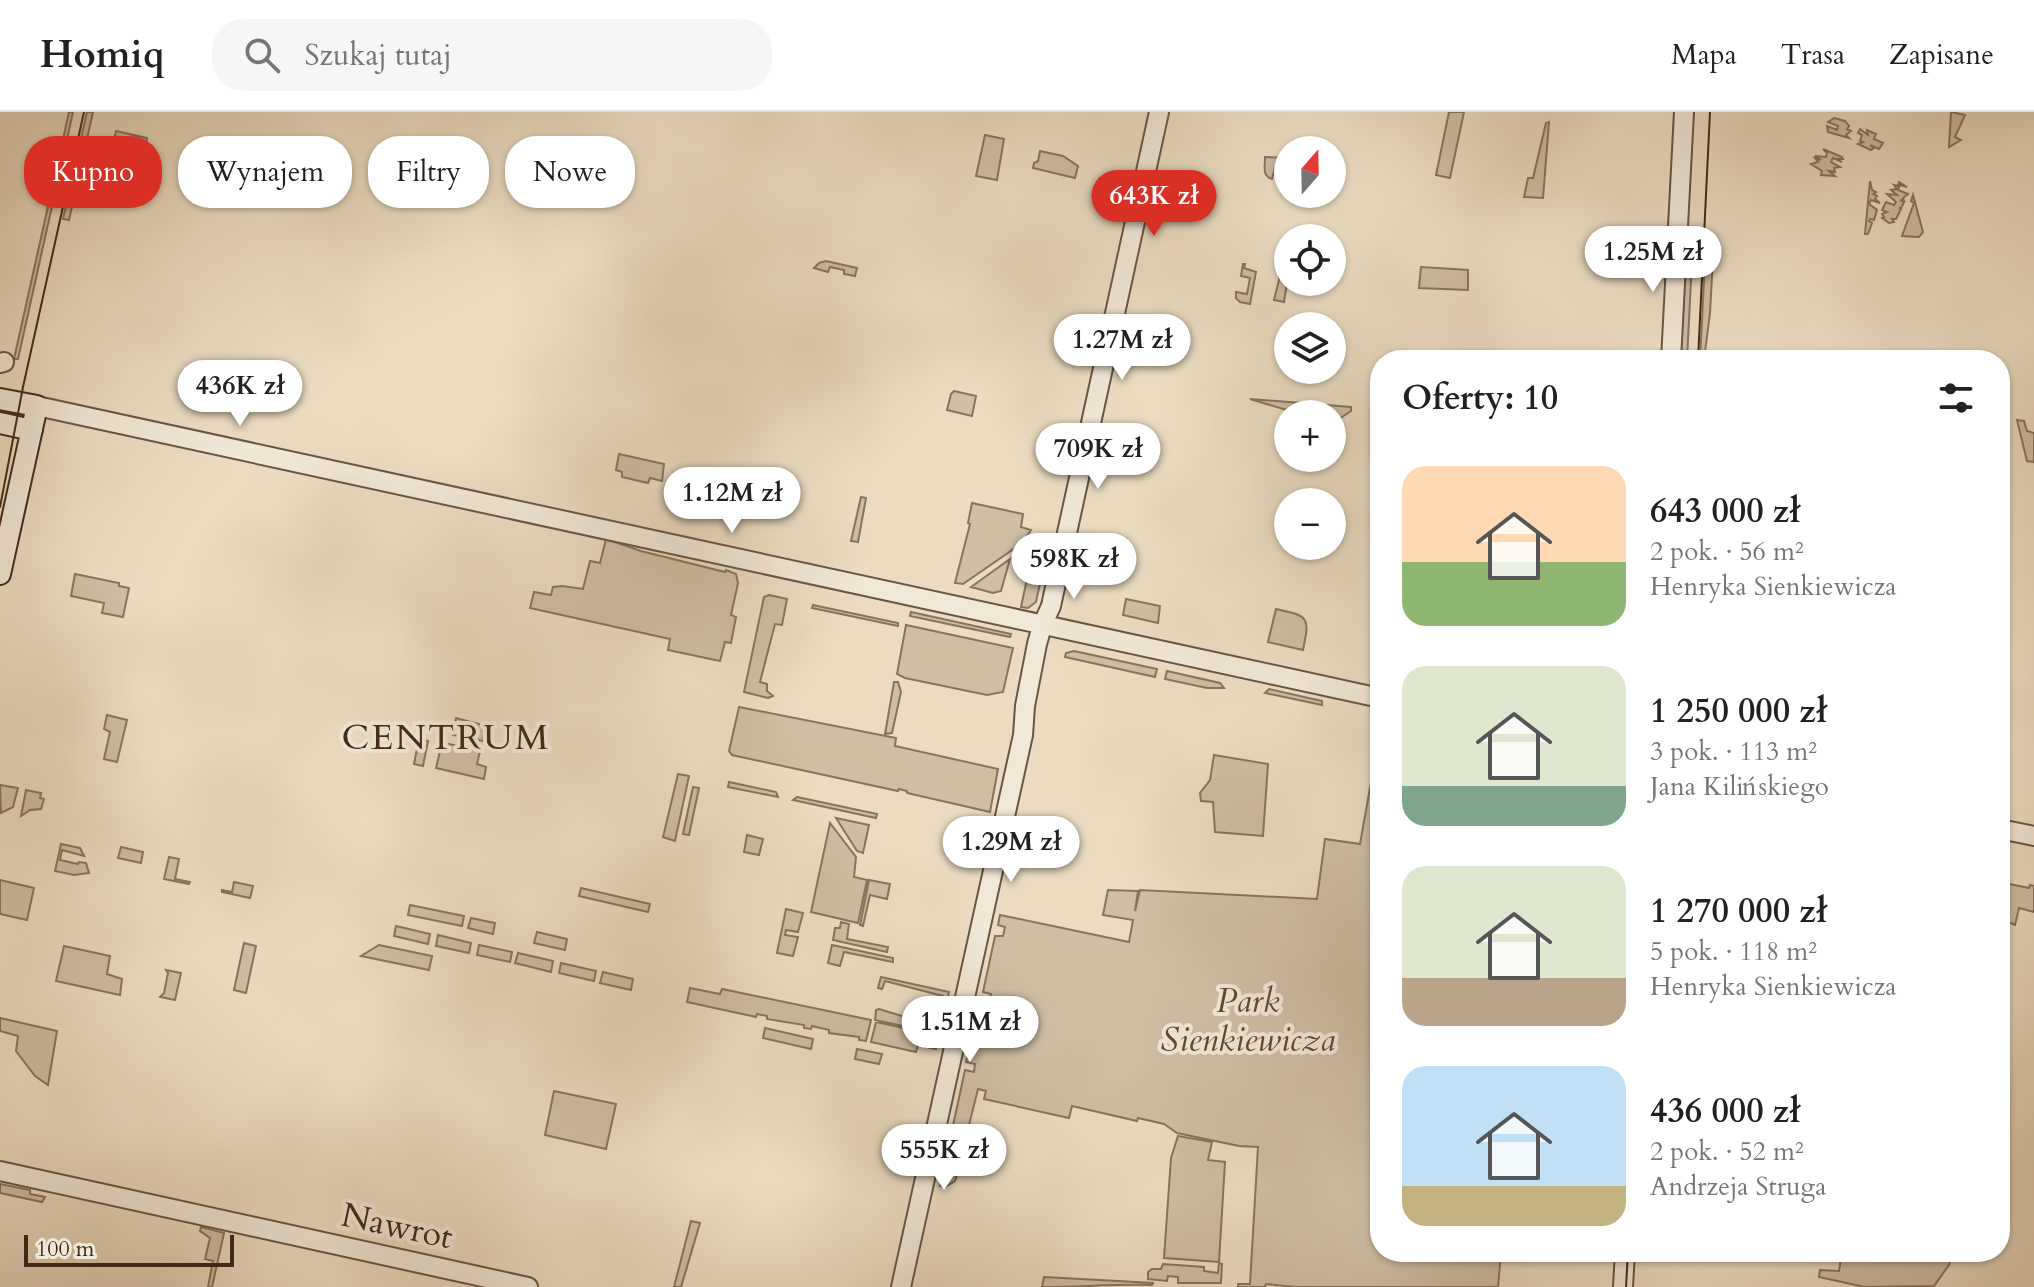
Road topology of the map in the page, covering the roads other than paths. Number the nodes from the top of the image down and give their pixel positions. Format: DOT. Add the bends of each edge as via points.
graph roads {
  1 [pos="1159,112"];
  2 [pos="1684,112"];
  3 [pos="1672,350"];
  4 [pos="0,399"];
  5 [pos="37,406"];
  6 [pos="0,423"];
  7 [pos="32,430"];
  8 [pos="0,574"];
  9 [pos="1042,626"];
  10 [pos="1370,696"];
  11 [pos="2010,831"];
  12 [pos="2034,836"];
  13 [pos="0,1171"];
  14 [pos="1624,1262"];
  15 [pos="528,1287"];
  16 [pos="901,1287"];
  17 [pos="1623,1287"];
  1 -- 9 [label="street" via="1053,600"];
  2 -- 3 [label="street"];
  4 -- 5 [label="main road"];
  5 -- 7 [label="main road"];
  5 -- 9 [label="street"];
  6 -- 7 [label="main road"];
  7 -- 8 [label="main road"];
  9 -- 10 [label="street"];
  9 -- 16 [label="street" via="1023,735"];
  11 -- 12 [label="street"];
  13 -- 15 [label="street, Nawrot"];
  14 -- 17 [label="street"];
}
